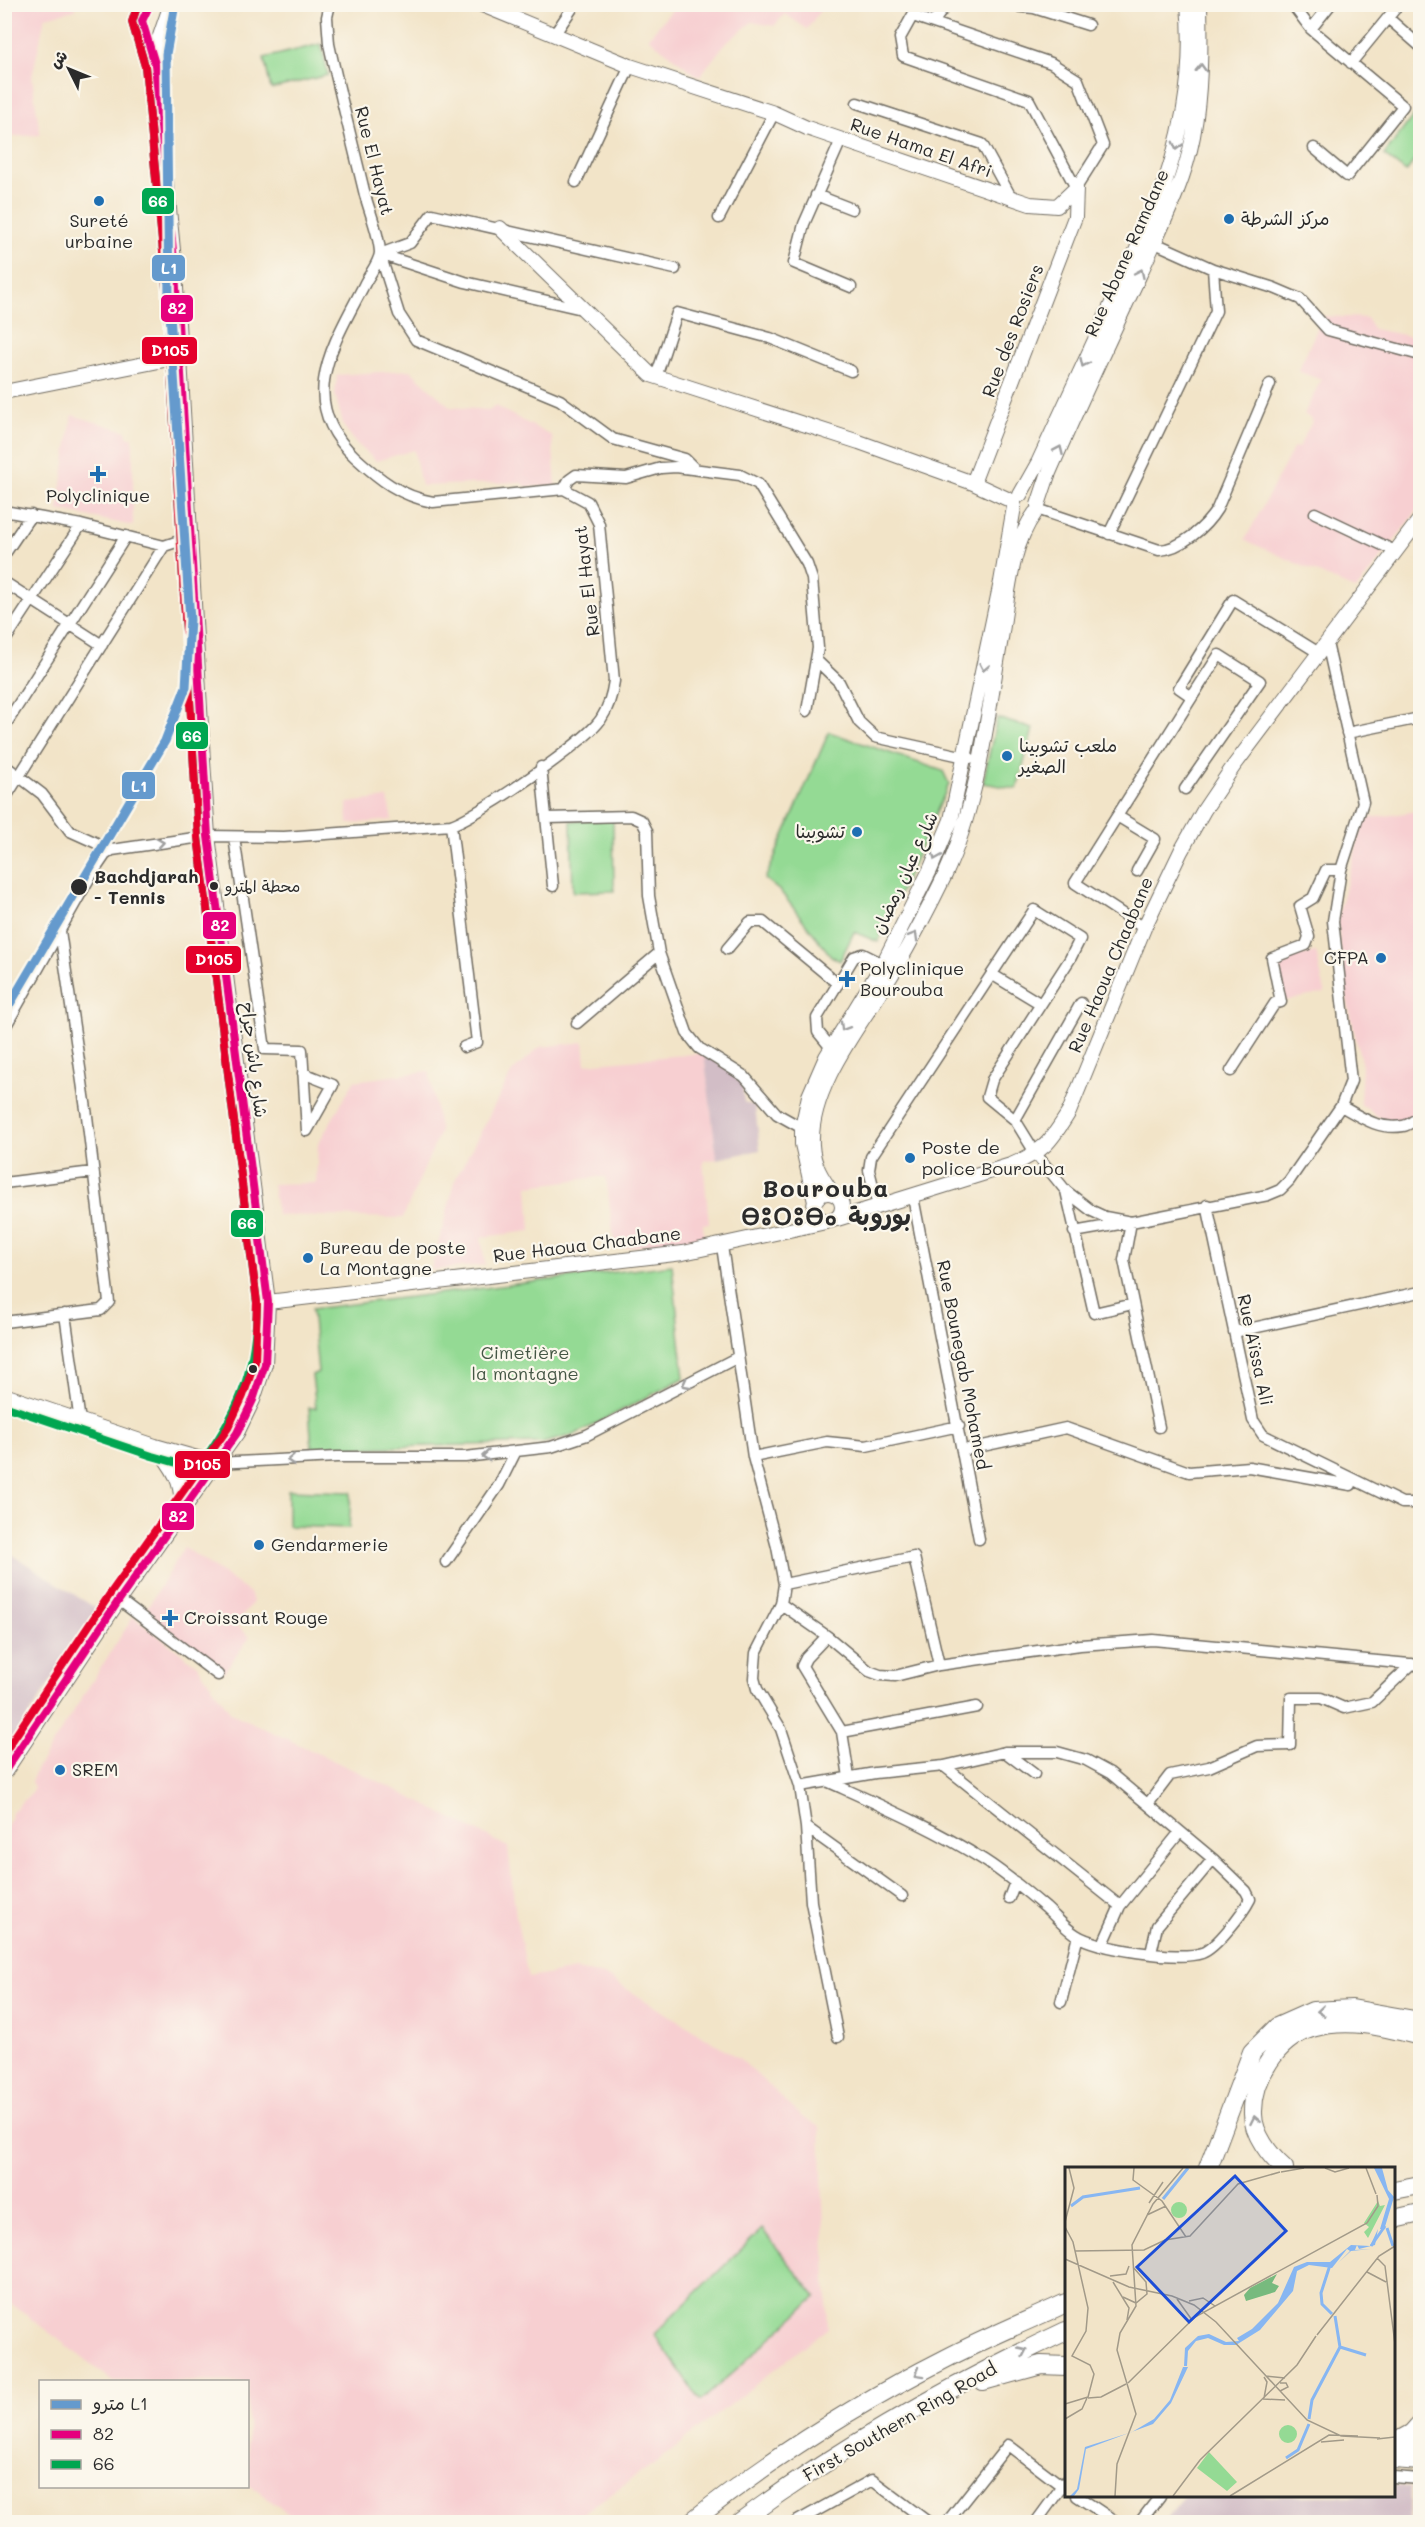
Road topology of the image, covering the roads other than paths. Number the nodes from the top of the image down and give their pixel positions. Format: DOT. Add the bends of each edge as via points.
graph roads {
  1 [pos="171,4"];
  2 [pos="330,4"];
  3 [pos="480,4"];
  4 [pos="575,4"];
  5 [pos="919,4"];
  6 [pos="947,4"];
  7 [pos="992,4"];
  8 [pos="1053,4"];
  9 [pos="1188,4"];
  10 [pos="1200,4"];
  11 [pos="1292,4"];
  12 [pos="1331,4"];
  13 [pos="1399,4"];
  14 [pos="1042,10"];
  15 [pos="913,16"];
  16 [pos="1388,18"];
  17 [pos="934,21"];
  18 [pos="1088,25"];
  19 [pos="1311,29"];
  20 [pos="554,35"];
  21 [pos="1420,46"];
  22 [pos="1351,63"];
  23 [pos="630,66"];
  24 [pos="857,103"];
  25 [pos="774,113"];
  26 [pos="841,140"];
  27 [pos="1314,148"];
  28 [pos="576,182"];
  29 [pos="1076,188"];
  30 [pos="816,195"];
  31 [pos="1011,198"];
  32 [pos="852,209"];
  33 [pos="719,218"];
  34 [pos="501,228"];
  35 [pos="1155,243"];
  36 [pos="380,254"];
  37 [pos="675,269"];
  38 [pos="1213,269"];
  39 [pos="850,287"];
  40 [pos="582,309"];
  41 [pos="1420,355"];
  42 [pos="179,357"];
  43 [pos="851,371"];
  44 [pos="656,377"];
  45 [pos="1270,384"];
  46 [pos="4,392"];
  47 [pos="694,468"];
  48 [pos="972,483"];
  49 [pos="564,489"];
  50 [pos="1016,501"];
  51 [pos="1037,509"];
  52 [pos="4,511"];
  53 [pos="1316,513"];
  54 [pos="31,515"];
  55 [pos="1420,519"];
  56 [pos="81,525"];
  57 [pos="1109,534"];
  58 [pos="126,536"];
  59 [pos="191,537"];
  60 [pos="164,546"];
  61 [pos="1395,551"];
  62 [pos="4,555"];
  63 [pos="4,582"];
  64 [pos="32,600"];
  65 [pos="70,624"];
  66 [pos="4,642"];
  67 [pos="102,645"];
  68 [pos="1323,648"];
  69 [pos="817,661"];
  70 [pos="1192,697"];
  71 [pos="807,711"];
  72 [pos="1420,718"];
  73 [pos="4,727"];
  74 [pos="1347,733"];
  75 [pos="966,757"];
  76 [pos="980,761"];
  77 [pos="4,765"];
  78 [pos="541,767"];
  79 [pos="20,775"];
  80 [pos="1185,789"];
  81 [pos="4,800"];
  82 [pos="1117,816"];
  83 [pos="547,818"];
  84 [pos="451,825"];
  85 [pos="208,836"];
  86 [pos="234,837"];
  87 [pos="112,850"];
  88 [pos="1341,870"];
  89 [pos="1137,871"];
  90 [pos="553,886"];
  91 [pos="1144,928"];
  92 [pos="60,931"];
  93 [pos="727,949"];
  94 [pos="659,953"];
  95 [pos="889,967"];
  96 [pos="993,975"];
  97 [pos="838,984"];
  98 [pos="1081,1003"];
  99 [pos="1041,1004"];
  100 [pos="577,1023"];
  101 [pos="4,1029"];
  102 [pos="464,1047"];
  103 [pos="832,1048"];
  104 [pos="1231,1071"];
  105 [pos="303,1073"];
  106 [pos="1341,1106"];
  107 [pos="1420,1118"];
  108 [pos="1015,1120"];
  109 [pos="802,1128"];
  110 [pos="1036,1154"];
  111 [pos="93,1172"];
  112 [pos="4,1183"];
  113 [pos="1066,1191"];
  114 [pos="836,1195"];
  115 [pos="913,1197"];
  116 [pos="815,1206"];
  117 [pos="1207,1206"];
  118 [pos="871,1208"];
  119 [pos="832,1220"];
  120 [pos="1131,1222"];
  121 [pos="800,1228"];
  122 [pos="1074,1232"];
  123 [pos="722,1246"];
  124 [pos="1420,1292"];
  125 [pos="268,1302"];
  126 [pos="1133,1304"];
  127 [pos="65,1314"];
  128 [pos="4,1322"];
  129 [pos="1234,1332"];
  130 [pos="738,1357"];
  131 [pos="4,1395"];
  132 [pos="80,1422"];
  133 [pos="959,1426"];
  134 [pos="1159,1427"];
  135 [pos="155,1446"];
  136 [pos="964,1450"];
  137 [pos="514,1454"];
  138 [pos="753,1457"];
  139 [pos="215,1463"];
  140 [pos="1363,1487"];
  141 [pos="1420,1503"];
  142 [pos="181,1512"];
  143 [pos="979,1539"];
  144 [pos="447,1562"];
  145 [pos="784,1584"];
  146 [pos="119,1600"];
  147 [pos="781,1604"];
  148 [pos="827,1636"];
  149 [pos="939,1665"];
  150 [pos="1416,1665"];
  151 [pos="218,1675"];
  152 [pos="977,1707"];
  153 [pos="842,1732"];
  154 [pos="1005,1752"];
  155 [pos="944,1766"];
  156 [pos="4,1773"];
  157 [pos="1034,1774"];
  158 [pos="849,1777"];
  159 [pos="829,1782"];
  160 [pos="800,1786"];
  161 [pos="1148,1804"];
  162 [pos="806,1827"];
  163 [pos="1180,1832"];
  164 [pos="1213,1859"];
  165 [pos="1015,1882"];
  166 [pos="902,1896"];
  167 [pos="1009,1898"];
  168 [pos="1120,1906"];
  169 [pos="1078,1936"];
  170 [pos="1103,1944"];
  171 [pos="1151,1953"];
  172 [pos="1060,2002"];
  173 [pos="1420,2025"];
  174 [pos="837,2037"];
  175 [pos="1209,2167"];
  176 [pos="1282,2167"];
  177 [pos="1420,2185"];
  178 [pos="1395,2190"];
  179 [pos="1420,2213"];
  180 [pos="1395,2219"];
  181 [pos="1065,2291"];
  182 [pos="1065,2302"];
  183 [pos="1065,2332"];
  184 [pos="947,2358"];
  185 [pos="1065,2366"];
  186 [pos="946,2392"];
  187 [pos="1420,2424"];
  188 [pos="1395,2444"];
  189 [pos="1395,2445"];
  190 [pos="1420,2447"];
  191 [pos="1395,2459"];
  192 [pos="1420,2461"];
  193 [pos="1395,2477"];
  194 [pos="1420,2479"];
  195 [pos="741,2482"];
  196 [pos="1065,2485"];
  197 [pos="1078,2497"];
  198 [pos="1159,2497"];
  199 [pos="772,2498"];
  200 [pos="803,2521"];
  201 [pos="679,2523"];
  202 [pos="691,2523"];
  203 [pos="740,2523"];
  204 [pos="746,2523"];
  205 [pos="928,2523"];
  206 [pos="947,2523"];
  207 [pos="1036,2523"];
  208 [pos="1116,2523"];
  209 [pos="1140,2523"];
  1 -- 42 [label="street, شارع باش جراح" via="155,64 175,271"];
  2 -- 36 [label="street, Rue El Hayat" via="329,44"];
  3 -- 20 [label="street, Rue Hama El Afri"];
  4 -- 20 [label="street"];
  5 -- 15 [label="street"];
  6 -- 17 [label="street"];
  7 -- 14 [label="street"];
  8 -- 14 [label="street"];
  9 -- 50 [label="street, شارع عبان رمضان, one-way" via="1189,81 1167,177 1054,428"];
  35 -- 10 [label="street, Rue Abane Ramdane, one-way" via="1193,138 1202,69"];
  11 -- 19 [label="street"];
  12 -- 19 [label="street"];
  13 -- 16 [label="street"];
  14 -- 18 [label="street"];
  15 -- 17 [label="street"];
  15 -- 29 [label="street" via="900,38 903,56 1029,100"];
  16 -- 21 [label="street"];
  16 -- 22 [label="street"];
  17 -- 29 [label="street" via="1051,63 1078,80 1103,145"];
  19 -- 22 [label="street"];
  20 -- 23 [label="street, Rue Hama El Afri"];
  22 -- 27 [label="street" via="1403,106 1347,176"];
  23 -- 25 [label="street, Rue Hama El Afri"];
  23 -- 28 [label="street"];
  24 -- 31 [label="street" via="982,144"];
  25 -- 26 [label="street, Rue Hama El Afri"];
  25 -- 33 [label="street"];
  26 -- 30 [label="street"];
  26 -- 31 [label="street, Rue Hama El Afri"];
  29 -- 31 [label="street, Rue Hama El Afri" via="1057,206"];
  29 -- 48 [label="street, Rue des Rosiers" via="1075,217"];
  30 -- 32 [label="street"];
  30 -- 39 [label="street" via="794,263"];
  34 -- 36 [label="street" via="432,214 410,243"];
  34 -- 37 [label="street"];
  34 -- 40 [label="street"];
  35 -- 38 [label="street"];
  51 -- 35 [label="street, Rue Abane Ramdane, one-way" via="1064,438"];
  36 -- 40 [label="street" via="465,282"];
  36 -- 47 [label="street, Rue El Hayat" via="399,314 416,340 560,400 613,439 685,459"];
  36 -- 49 [label="street" via="341,330 325,376 327,422 336,437 385,483 415,499 433,502"];
  38 -- 41 [label="street" via="1300,299 1328,330"];
  38 -- 57 [label="street" via="1216,311"];
  40 -- 44 [label="street"];
  42 -- 46 [label="street"];
  42 -- 59 [label="street, شارع باش جراح"];
  43 -- 44 [label="street" via="770,338 677,314"];
  44 -- 48 [label="street"];
  45 -- 57 [label="street" via="1217,509 1204,526 1168,549"];
  47 -- 49 [label="street" via="661,468 626,478 576,475"];
  47 -- 69 [label="street" via="740,475 758,484 807,564 812,579"];
  48 -- 50 [label="street"];
  49 -- 78 [label="street, Rue El Hayat" via="588,502 598,524 614,681 611,702 600,721"];
  50 -- 51 [label="street" via="1032,495"];
  50 -- 51 [label="street" via="1017,514 1024,518"];
  50 -- 75 [label="street, شارع عبان رمضان, one-way"];
  51 -- 57 [label="street"];
  51 -- 76 [label="street, شارع عبان رمضان" via="1022,536 1013,568"];
  52 -- 54 [label="street"];
  53 -- 61 [label="street"];
  54 -- 56 [label="street"];
  54 -- 62 [label="street"];
  55 -- 61 [label="street, Rue Haoua Chaabane"];
  56 -- 58 [label="street"];
  56 -- 64 [label="street"];
  58 -- 60 [label="street"];
  58 -- 65 [label="street"];
  59 -- 60 [label="street"];
  59 -- 85 [label="street, شارع باش جراح"];
  60 -- 67 [label="street"];
  61 -- 68 [label="street, Rue Haoua Chaabane"];
  63 -- 64 [label="street"];
  64 -- 65 [label="street"];
  64 -- 66 [label="street"];
  65 -- 67 [label="street"];
  65 -- 73 [label="street"];
  67 -- 79 [label="street"];
  68 -- 70 [label="street" via="1233,600 1179,688"];
  68 -- 74 [label="street"];
  68 -- 91 [label="street, Rue Haoua Chaabane" via="1204,810"];
  69 -- 71 [label="street"];
  69 -- 75 [label="street" via="839,682 859,722 875,737"];
  70 -- 80 [label="street" via="1219,655 1260,681"];
  70 -- 82 [label="street"];
  72 -- 74 [label="street"];
  74 -- 88 [label="street" via="1364,802"];
  75 -- 76 [label="street"];
  75 -- 95 [label="street, شارع عبان رمضان, one-way" via="943,840"];
  95 -- 76 [label="street, شارع عبان رمضان, one-way" via="924,918 952,858 966,822"];
  77 -- 79 [label="street"];
  78 -- 83 [label="street"];
  78 -- 84 [label="street, Rue El Hayat" via="467,819"];
  79 -- 81 [label="street"];
  79 -- 87 [label="street" via="42,794 70,831"];
  82 -- 89 [label="street" via="1155,839"];
  82 -- 91 [label="street" via="1075,883"];
  83 -- 90 [label="street"];
  83 -- 94 [label="street" via="631,816 642,821 647,831 649,896"];
  84 -- 86 [label="street, Rue El Hayat"];
  84 -- 102 [label="street" via="477,1042"];
  85 -- 86 [label="street, Rue El Hayat"];
  87 -- 85 [label="street, Rue El Hayat, one-way"];
  85 -- 125 [label="street, شارع باش جراح"];
  86 -- 105 [label="street" via="265,1049 302,1050"];
  87 -- 92 [label="street" via="99,862"];
  88 -- 104 [label="street" via="1326,870 1313,898 1300,906 1309,937 1306,945 1272,958 1281,1002 1275,1003"];
  88 -- 106 [label="street" via="1333,921 1352,1081"];
  91 -- 110 [label="street, Rue Haoua Chaabane" via="1069,1112 1053,1138"];
  92 -- 101 [label="street"];
  92 -- 111 [label="street"];
  93 -- 97 [label="street" via="750,922 763,922"];
  94 -- 100 [label="street"];
  94 -- 109 [label="street" via="687,1033 695,1044 740,1073 777,1114"];
  95 -- 97 [label="street" via="866,955 857,955"];
  95 -- 103 [label="street, شارع عبان رمضان, one-way"];
  95 -- 114 [label="street, شارع عبان رمضان" via="834,1069 815,1114 814,1159 819,1174"];
  96 -- 99 [label="street"];
  96 -- 99 [label="street" via="1034,910 1060,925 1080,939"];
  96 -- 118 [label="street" via="871,1157"];
  97 -- 103 [label="street" via="816,1022 818,1032"];
  98 -- 108 [label="street"];
  99 -- 108 [label="street" via="992,1080 987,1097"];
  103 -- 109 [label="street, شارع عبان رمضان" via="815,1081"];
  105 -- 105 [label="street" via="306,1119 307,1131 333,1085"];
  106 -- 107 [label="street" via="1386,1128 1407,1125"];
  106 -- 117 [label="street" via="1280,1190"];
  108 -- 110 [label="street"];
  109 -- 116 [label="street, شارع عبان رمضان"];
  110 -- 113 [label="street"];
  110 -- 115 [label="street, Rue Haoua Chaabane"];
  111 -- 112 [label="street"];
  111 -- 127 [label="street" via="109,1302 101,1310"];
  113 -- 120 [label="street" via="1092,1211"];
  113 -- 122 [label="street"];
  114 -- 116 [label="street" via="823,1194"];
  114 -- 118 [label="street" via="850,1205"];
  114 -- 119 [label="street" via="843,1208"];
  115 -- 118 [label="street, Rue Haoua Chaabane"];
  115 -- 133 [label="street, Rue Bounegab Mohamed"];
  116 -- 119 [label="street" via="819,1219"];
  116 -- 121 [label="street"];
  117 -- 120 [label="street"];
  117 -- 129 [label="street, Rue Aïssa Ali"];
  118 -- 119 [label="street, Rue Haoua Chaabane"];
  119 -- 121 [label="street, Rue Haoua Chaabane"];
  120 -- 122 [label="street"];
  120 -- 126 [label="street" via="1124,1260"];
  121 -- 123 [label="street, Rue Haoua Chaabane"];
  122 -- 126 [label="street" via="1094,1313"];
  123 -- 125 [label="street, Rue Haoua Chaabane"];
  123 -- 130 [label="street"];
  124 -- 129 [label="street"];
  125 -- 139 [label="street, شارع باش جراح" via="266,1356 253,1400 237,1433"];
  126 -- 134 [label="street"];
  127 -- 128 [label="street"];
  127 -- 132 [label="street"];
  129 -- 140 [label="street, Rue Aïssa Ali" via="1253,1420 1263,1436"];
  130 -- 137 [label="street, one-way" via="587,1436"];
  130 -- 138 [label="street"];
  131 -- 132 [label="street"];
  132 -- 135 [label="street"];
  133 -- 136 [label="street, Rue Bounegab Mohamed"];
  133 -- 138 [label="street" via="866,1446 827,1442"];
  135 -- 139 [label="street"];
  135 -- 142 [label="street" via="180,1482"];
  136 -- 140 [label="street" via="1066,1428 1189,1472 1250,1467"];
  136 -- 143 [label="street, Rue Bounegab Mohamed"];
  137 -- 139 [label="street, one-way"];
  137 -- 144 [label="street" via="499,1485"];
  138 -- 145 [label="street"];
  139 -- 142 [label="street, شارع باش جراح"];
  140 -- 141 [label="street, Rue Aïssa Ali" via="1402,1503"];
  142 -- 146 [label="street, شارع باش جراح"];
  145 -- 147 [label="street"];
  145 -- 149 [label="street" via="914,1557"];
  146 -- 151 [label="street"];
  146 -- 156 [label="street, شارع باش جراح"];
  147 -- 148 [label="street"];
  147 -- 160 [label="street" via="756,1653 754,1678 781,1729"];
  148 -- 149 [label="street" via="869,1671 880,1675 896,1676"];
  148 -- 153 [label="street" via="802,1666"];
  149 -- 150 [label="street" via="1153,1640"];
  150 -- 161 [label="street" via="1372,1702 1344,1708 1321,1698 1291,1698 1290,1745 1257,1746 1209,1767 1170,1775"];
  152 -- 153 [label="street"];
  153 -- 158 [label="street"];
  154 -- 155 [label="street"];
  154 -- 157 [label="street"];
  154 -- 161 [label="street" via="1057,1752 1086,1760 1110,1773"];
  155 -- 158 [label="street"];
  155 -- 168 [label="street"];
  158 -- 159 [label="street"];
  159 -- 160 [label="street"];
  159 -- 165 [label="street" via="939,1834"];
  160 -- 162 [label="street"];
  161 -- 163 [label="street"];
  162 -- 166 [label="street"];
  162 -- 174 [label="street" via="811,1902"];
  163 -- 164 [label="street"];
  163 -- 168 [label="street"];
  164 -- 171 [label="street" via="1157,1926"];
  164 -- 171 [label="street" via="1246,1891 1250,1899 1247,1905 1203,1953"];
  165 -- 167 [label="street"];
  165 -- 169 [label="street"];
  168 -- 170 [label="street"];
  169 -- 170 [label="street"];
  169 -- 172 [label="street"];
  170 -- 171 [label="street"];
  173 -- 175 [label="highway, one-way" via="1352,2009 1313,2011 1277,2026 1252,2052"];
  176 -- 173 [label="highway, one-way" via="1261,2141 1252,2115 1258,2083 1270,2060 1288,2040 1338,2022"];
  177 -- 178 [label="highway"];
  179 -- 180 [label="highway"];
  181 -- 184 [label="highway"];
  182 -- 184 [label="highway, First Southern Ring Road"];
  186 -- 183 [label="highway, First Southern Ring Road, one-way"];
  184 -- 195 [label="highway, First Southern Ring Road, one-way" via="852,2410"];
  185 -- 186 [label="highway" via="1041,2364"];
  186 -- 199 [label="highway, First Southern Ring Road"];
  187 -- 188 [label="highway"];
  189 -- 190 [label="highway"];
  191 -- 192 [label="highway"];
  193 -- 194 [label="street"];
  195 -- 201 [label="highway"];
  195 -- 202 [label="highway, First Southern Ring Road"];
  196 -- 206 [label="street" via="1008,2445"];
  196 -- 207 [label="street"];
  197 -- 208 [label="street"];
  198 -- 209 [label="street"];
  199 -- 203 [label="highway, First Southern Ring Road"];
  199 -- 204 [label="highway"];
  200 -- 205 [label="street" via="872,2480"];
}
